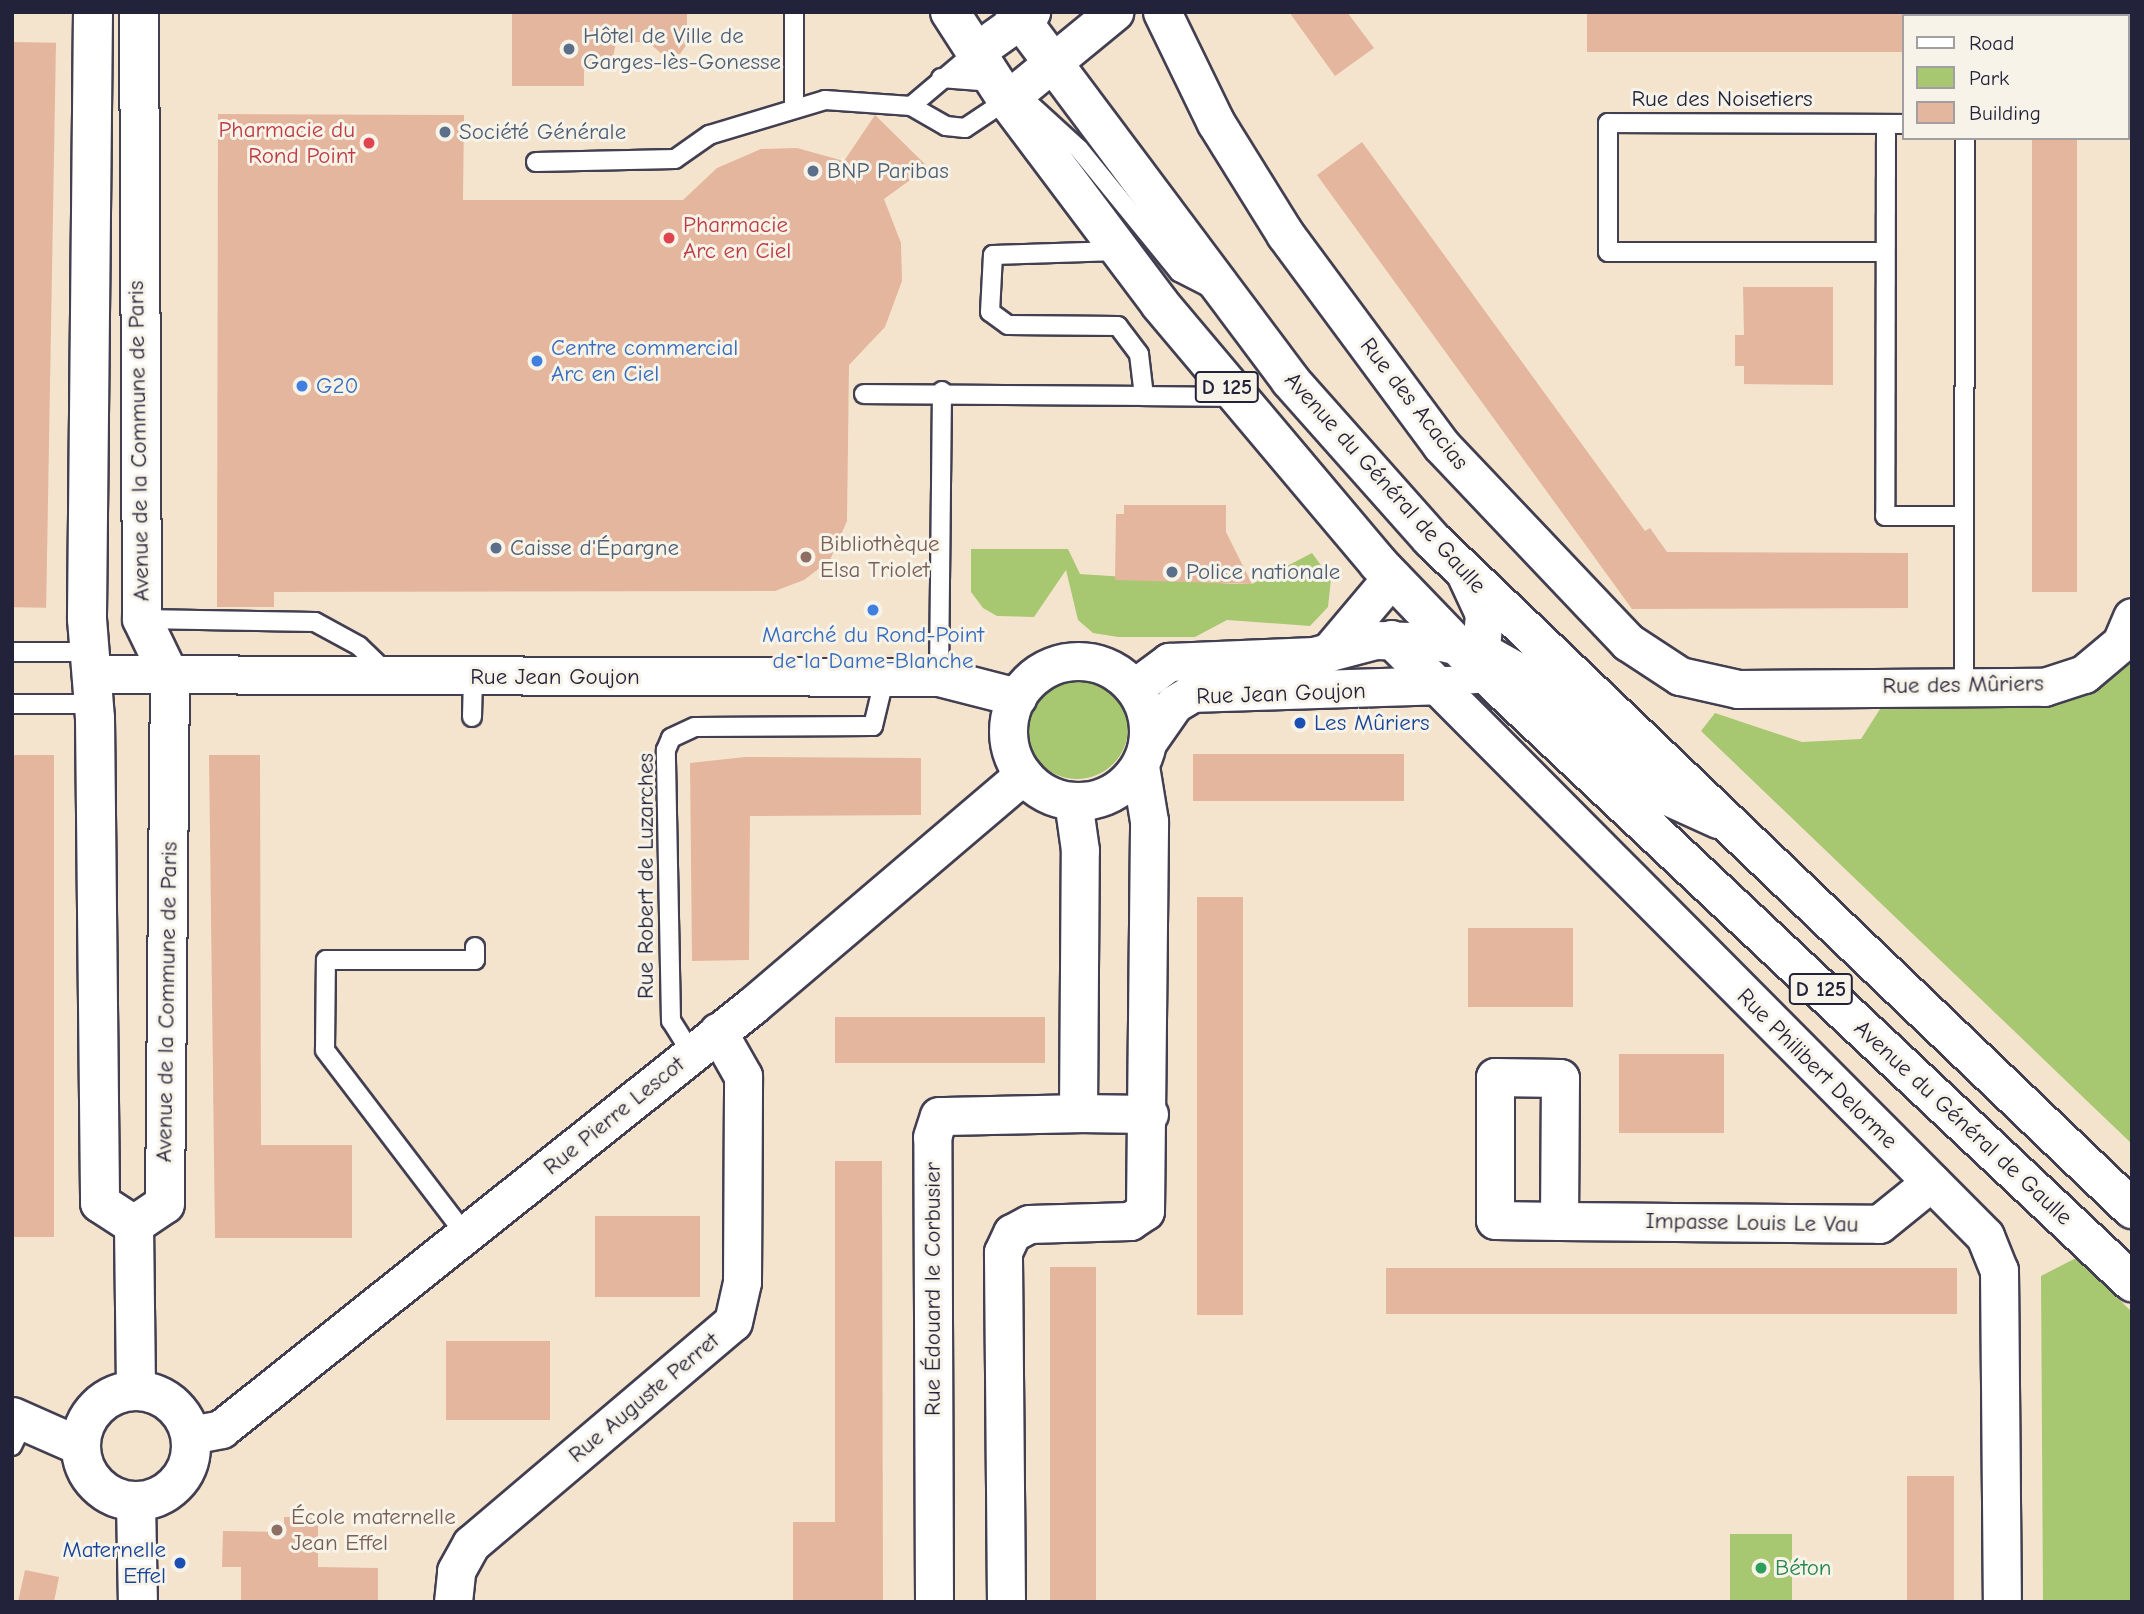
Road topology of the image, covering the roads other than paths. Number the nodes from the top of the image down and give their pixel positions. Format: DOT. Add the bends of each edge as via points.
graph roads {
  1 [pos="93,12"];
  2 [pos="139,12"];
  3 [pos="794,12"];
  4 [pos="950,12"];
  5 [pos="1162,12"];
  6 [pos="1101,24"];
  7 [pos="1023,27"];
  8 [pos="941,78"];
  9 [pos="998,81"];
  10 [pos="911,106"];
  11 [pos="794,107"];
  12 [pos="1895,124"];
  13 [pos="1965,140"];
  14 [pos="536,162"];
  15 [pos="1119,251"];
  16 [pos="1885,252"];
  17 [pos="1232,300"];
  18 [pos="942,391"];
  19 [pos="864,394"];
  20 [pos="1144,396"];
  21 [pos="1236,397"];
  22 [pos="1964,516"];
  23 [pos="1465,573"];
  24 [pos="1392,577"];
  25 [pos="2132,617"];
  26 [pos="142,619"];
  27 [pos="1391,639"];
  28 [pos="12,652"];
  29 [pos="1327,654"];
  30 [pos="1462,667"];
  31 [pos="92,676"];
  32 [pos="391,676"];
  33 [pos="886,676"];
  34 [pos="170,677"];
  35 [pos="473,677"];
  36 [pos="939,677"];
  37 [pos="1964,685"];
  38 [pos="1134,688"];
  39 [pos="1764,689"];
  40 [pos="1017,697"];
  41 [pos="12,704"];
  42 [pos="472,717"];
  43 [pos="1144,753"];
  44 [pos="1023,775"];
  45 [pos="1073,801"];
  46 [pos="1718,819"];
  47 [pos="475,947"];
  48 [pos="705,1043"];
  49 [pos="1078,1113"];
  50 [pos="1149,1114"];
  51 [pos="1931,1182"];
  52 [pos="2132,1209"];
  53 [pos="1559,1221"];
  54 [pos="134,1225"];
  55 [pos="465,1234"];
  56 [pos="2132,1282"];
  57 [pos="136,1391"];
  58 [pos="16,1428"];
  59 [pos="191,1435"];
  60 [pos="80,1446"];
  61 [pos="136,1502"];
  62 [pos="138,1602"];
  63 [pos="453,1602"];
  64 [pos="934,1602"];
  65 [pos="1006,1602"];
  66 [pos="2002,1602"];
  1 -- 31 [label="main road, Avenue de la Commune de Paris"];
  2 -- 26 [label="main road, Avenue de la Commune de Paris"];
  3 -- 11 [label="lane"];
  4 -- 9 [label="main road, Avenue du Général de Gaulle / D 125"];
  5 -- 39 [label="street, Rue des Acacias" via="1216,123 1285,234 1441,445 1628,642 1680,676"];
  6 -- 7 [label="street"];
  7 -- 9 [label="street"];
  7 -- 9 [label="street"];
  7 -- 17 [label="main road, Avenue du Général de Gaulle / D 125"];
  8 -- 9 [label="lane"];
  8 -- 9 [label="lane"];
  8 -- 10 [label="lane"];
  9 -- 10 [label="lane" via="965,128 946,126"];
  9 -- 15 [label="main road, Avenue du Général de Gaulle / D 125"];
  9 -- 17 [label="lane" via="1079,149 1179,272"];
  10 -- 11 [label="lane" via="825,100"];
  11 -- 14 [label="lane" via="709,135 675,159"];
  12 -- 16 [label="lane"];
  12 -- 16 [label="lane, Rue des Noisetiers" via="1608,123 1608,252"];
  13 -- 22 [label="lane"];
  15 -- 20 [label="lane" via="993,254 990,312 1008,325 1118,326 1139,354"];
  15 -- 21 [label="main road, Avenue du Général de Gaulle / D 125"];
  16 -- 22 [label="lane" via="1885,516"];
  17 -- 23 [label="main road, Avenue du Général de Gaulle / D 125" via="1290,380"];
  18 -- 19 [label="lane"];
  18 -- 20 [label="lane"];
  18 -- 36 [label="lane"];
  20 -- 21 [label="lane"];
  21 -- 24 [label="main road, Avenue du Général de Gaulle / D 125"];
  22 -- 37 [label="lane"];
  23 -- 30 [label="street" via="1484,614"];
  23 -- 46 [label="main road, Avenue du Général de Gaulle / D 125"];
  24 -- 29 [label="street"];
  24 -- 30 [label="main road, Avenue du Général de Gaulle / D 125"];
  25 -- 37 [label="street, Rue des Mûriers" via="2121,643 2084,674 2043,687"];
  26 -- 32 [label="lane" via="314,622 359,646"];
  26 -- 34 [label="main road, Avenue de la Commune de Paris"];
  27 -- 29 [label="street, Rue Jean Goujon"];
  27 -- 30 [label="street, Avenue du Général de Gaulle"];
  28 -- 31 [label="lane"];
  29 -- 38 [label="street, Rue Jean Goujon" via="1169,662"];
  30 -- 43 [label="street, Rue Jean Goujon" via="1192,694 1174,704"];
  30 -- 46 [label="street, Avenue du Général de Gaulle" via="1571,709 1658,792"];
  30 -- 51 [label="street, Rue Philibert Delorme"];
  30 -- 56 [label="main road, Avenue du Général de Gaulle / D 125" via="1511,695"];
  31 -- 34 [label="street, Rue Jean Goujon"];
  31 -- 41 [label="lane"];
  31 -- 54 [label="main road, Avenue de la Commune de Paris" via="100,1203"];
  32 -- 34 [label="street, Rue Jean Goujon"];
  32 -- 35 [label="street, Rue Jean Goujon"];
  33 -- 35 [label="street, Rue Jean Goujon"];
  33 -- 36 [label="street, Rue Jean Goujon"];
  33 -- 48 [label="lane, Rue Robert de Luzarches" via="873,726 695,727 671,738 666,750 671,1021"];
  34 -- 54 [label="main road, Avenue de la Commune de Paris" via="165,1204"];
  35 -- 42 [label="lane"];
  36 -- 40 [label="street, Rue Jean Goujon"];
  37 -- 39 [label="street, Rue des Mûriers"];
  38 -- 40 [label="street" via="1113,670 1073,662 1035,676"];
  38 -- 43 [label="street" via="1146,712"];
  40 -- 44 [label="street" via="1008,723 1010,750"];
  43 -- 45 [label="street" via="1122,787 1097,799"];
  43 -- 50 [label="street" via="1149,821"];
  44 -- 45 [label="street" via="1044,793"];
  44 -- 48 [label="street, Rue Pierre Lescot"];
  45 -- 49 [label="street" via="1080,850"];
  46 -- 52 [label="main road, Avenue du Général de Gaulle / D 125"];
  47 -- 55 [label="lane" via="475,960 326,960 325,1049"];
  48 -- 55 [label="street, Rue Pierre Lescot"];
  48 -- 63 [label="street, Rue Auguste Perret" via="743,1076 742,1282 733,1322 471,1544 456,1571"];
  49 -- 50 [label="street, Rue Édouard le Corbusier"];
  49 -- 64 [label="street, Rue Édouard le Corbusier" via="939,1116 932,1137"];
  50 -- 65 [label="street" via="1145,1210 1130,1221 1029,1224 1012,1233 1003,1252"];
  51 -- 53 [label="street, Impasse Louis Le Vau" via="1879,1224"];
  51 -- 66 [label="street, Rue Philibert Delorme" via="1985,1236 1999,1269"];
  54 -- 57 [label="main road"];
  55 -- 59 [label="street, Rue Pierre Lescot" via="221,1429"];
  57 -- 59 [label="main road" via="172,1403"];
  57 -- 60 [label="main road" via="103,1401 91,1413"];
  58 -- 60 [label="street"];
  59 -- 61 [label="main road" via="180,1481 168,1492"];
  60 -- 61 [label="main road" via="91,1479 119,1499"];
  61 -- 62 [label="main road"];
}
